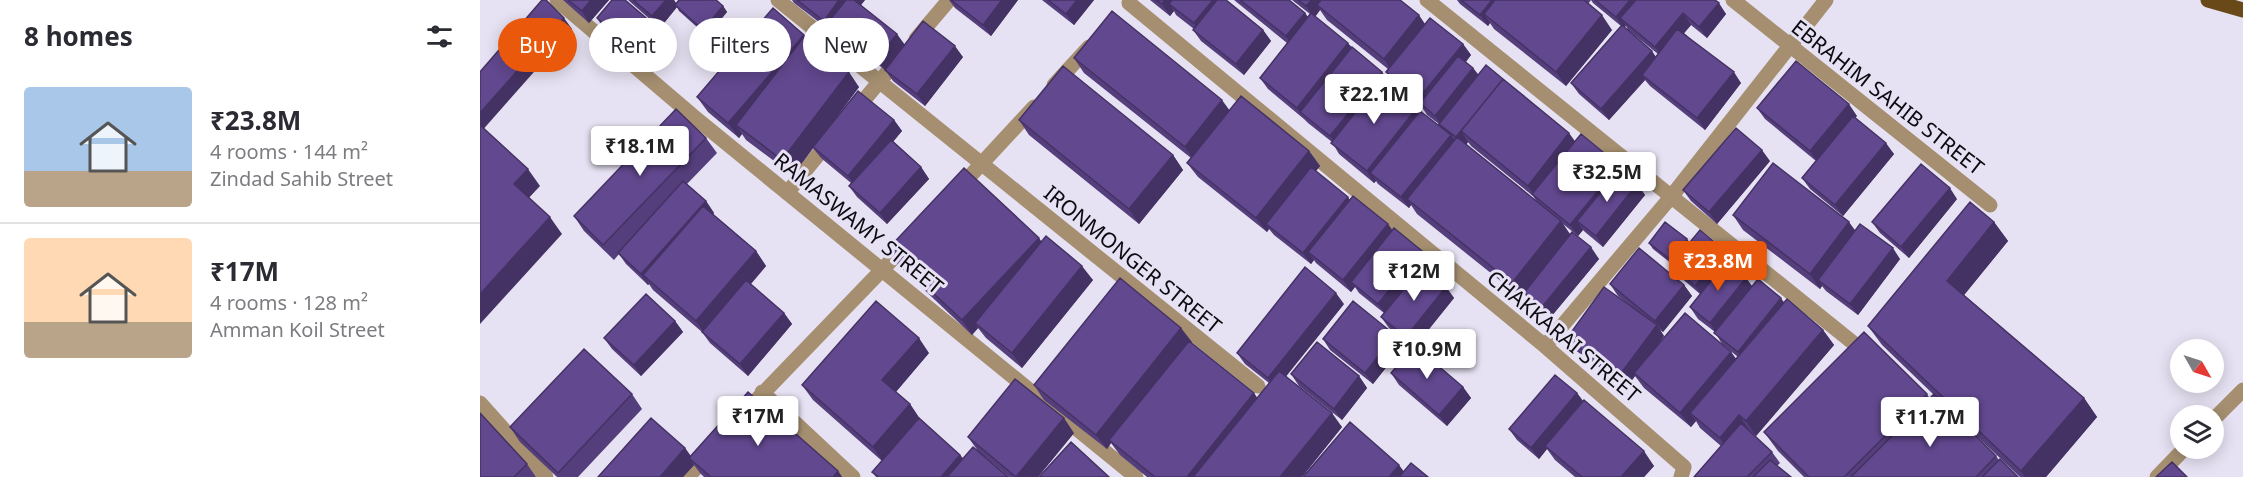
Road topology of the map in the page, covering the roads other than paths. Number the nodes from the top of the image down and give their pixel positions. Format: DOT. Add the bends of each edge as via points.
graph roads {
  1 [pos="557,0"];
  2 [pos="949,0"];
  3 [pos="1427,0"];
  4 [pos="1732,0"];
  5 [pos="1826,0"];
  6 [pos="2208,0"];
  7 [pos="781,4"];
  8 [pos="1128,5"];
  9 [pos="2243,10"];
  10 [pos="605,15"];
  11 [pos="602,18"];
  12 [pos="589,27"];
  13 [pos="1098,37"];
  14 [pos="1790,46"];
  15 [pos="645,72"];
  16 [pos="879,81"];
  17 [pos="982,163"];
  18 [pos="787,193"];
  19 [pos="952,196"];
  20 [pos="1671,197"];
  21 [pos="1990,205"];
  22 [pos="914,237"];
  23 [pos="883,269"];
  24 [pos="1545,346"];
  25 [pos="1857,346"];
  26 [pos="1258,386"];
  27 [pos="2243,390"];
  28 [pos="762,392"];
  29 [pos="480,404"];
  30 [pos="2224,409"];
  31 [pos="732,426"];
  32 [pos="718,443"];
  33 [pos="2174,459"];
  34 [pos="546,477"];
  35 [pos="688,477"];
  36 [pos="853,477"];
  37 [pos="1136,477"];
  38 [pos="1681,477"];
  39 [pos="2157,477"];
  1 -- 12 [label="street, RAMASWAMY STREET"];
  2 -- 16 [label="street"];
  3 -- 20 [label="street"];
  4 -- 14 [label="street, EBRAHIM SAHIB STREET"];
  5 -- 14 [label="street"];
  6 -- 9 [label="main road"];
  7 -- 16 [label="street, IRONMONGER STREET"];
  8 -- 24 [label="street, CHAKKARAI STREET"];
  10 -- 11 [label="street"];
  13 -- 17 [label="street"];
  14 -- 20 [label="street"];
  14 -- 21 [label="street, EBRAHIM SAHIB STREET"];
  15 -- 18 [label="street, RAMASWAMY STREET"];
  16 -- 17 [label="street, IRONMONGER STREET"];
  16 -- 18 [label="street"];
  17 -- 19 [label="street"];
  17 -- 26 [label="street, IRONMONGER STREET"];
  18 -- 23 [label="street, RAMASWAMY STREET"];
  20 -- 24 [label="street"];
  20 -- 25 [label="street"];
  22 -- 23 [label="street"];
  23 -- 28 [label="street"];
  23 -- 37 [label="street, RAMASWAMY STREET"];
  24 -- 38 [label="street, CHAKKARAI STREET" via="1684,466"];
  27 -- 30 [label="street"];
  28 -- 31 [label="street"];
  28 -- 36 [label="street"];
  29 -- 34 [label="street"];
  32 -- 35 [label="street"];
  33 -- 39 [label="street"];
}
